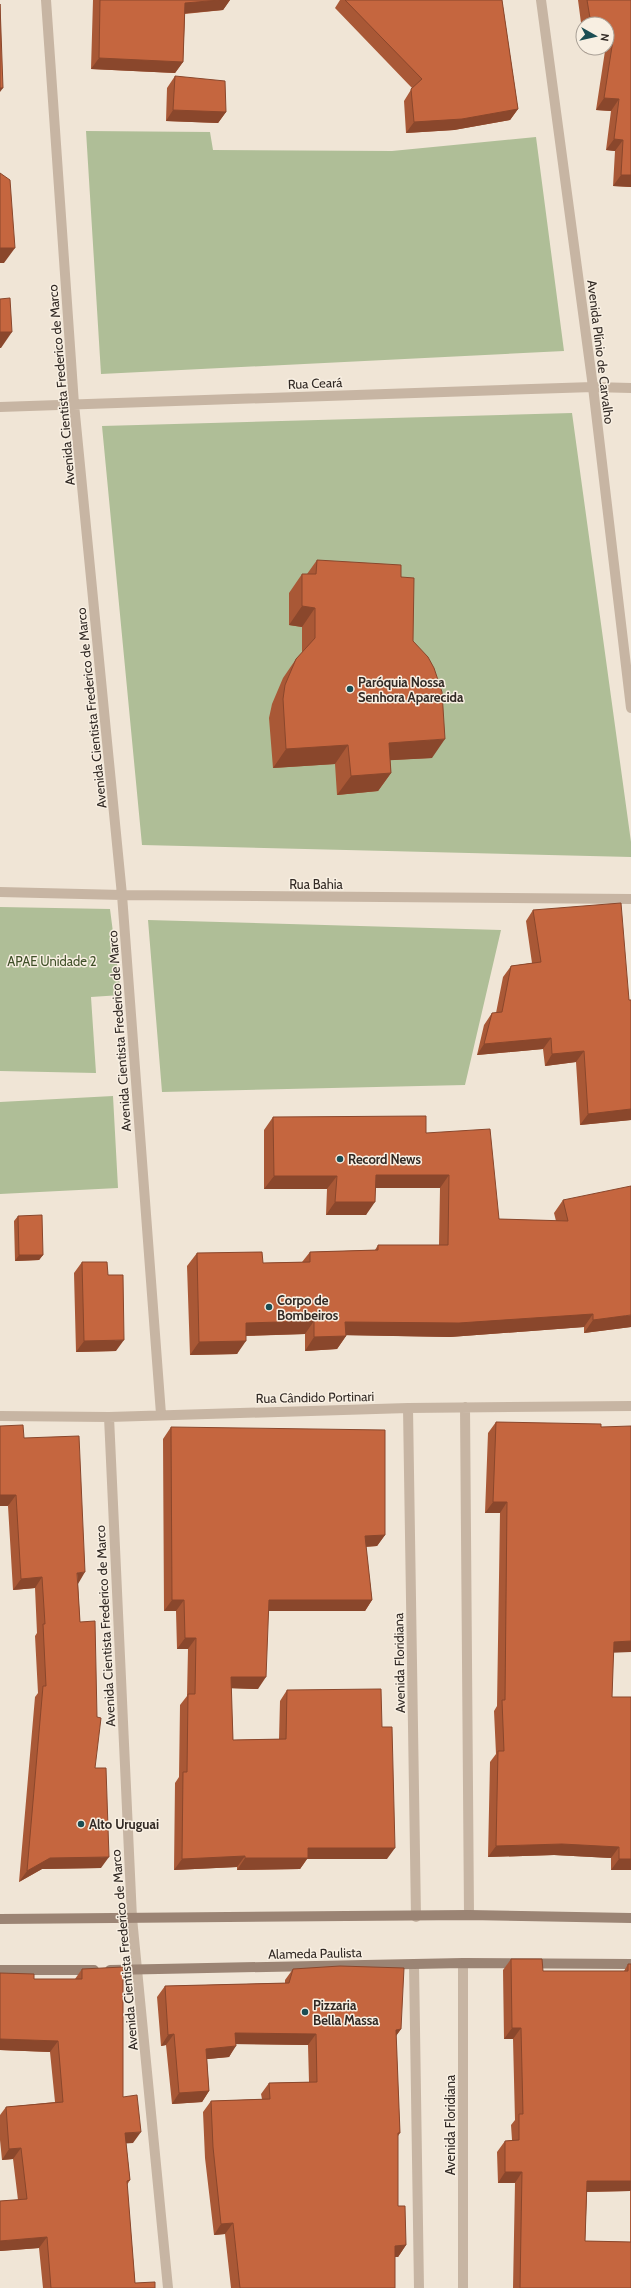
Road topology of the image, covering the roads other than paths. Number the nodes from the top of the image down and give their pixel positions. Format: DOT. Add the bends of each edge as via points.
graph roads {
  1 [pos="46,0"];
  2 [pos="540,0"];
  3 [pos="593,387"];
  4 [pos="631,388"];
  5 [pos="74,404"];
  6 [pos="0,408"];
  7 [pos="631,708"];
  8 [pos="0,892"];
  9 [pos="122,895"];
  10 [pos="631,899"];
  11 [pos="631,1406"];
  12 [pos="465,1407"];
  13 [pos="408,1408"];
  14 [pos="161,1414"];
  15 [pos="0,1416"];
  16 [pos="109,1417"];
  17 [pos="469,1915"];
  18 [pos="416,1917"];
  19 [pos="132,1918"];
  20 [pos="631,1918"];
  21 [pos="0,1919"];
  22 [pos="463,1962"];
  23 [pos="414,1964"];
  24 [pos="631,1964"];
  25 [pos="0,1970"];
  26 [pos="138,1971"];
  27 [pos="168,2288"];
  28 [pos="418,2288"];
  29 [pos="463,2288"];
  1 -- 5 [label="street, Avenida Cientista Frederico de Marco"];
  2 -- 3 [label="street, Avenida Plínio de Carvalho"];
  3 -- 4 [label="street, Rua Ceará"];
  3 -- 5 [label="street, Rua Ceará"];
  3 -- 7 [label="street, Avenida Plínio de Carvalho"];
  5 -- 6 [label="street, Rua Ceará"];
  5 -- 9 [label="street, Avenida Cientista Frederico de Marco"];
  8 -- 9 [label="street, Rua Bahia"];
  9 -- 10 [label="street, Rua Bahia"];
  9 -- 14 [label="street, Avenida Cientista Frederico de Marco"];
  11 -- 12 [label="street, Rua Cândido Portinari"];
  12 -- 13 [label="street, Rua Cândido Portinari"];
  12 -- 17 [label="street"];
  13 -- 14 [label="street, Rua Cândido Portinari"];
  13 -- 18 [label="street, Avenida Floridiana"];
  14 -- 16 [label="street, Rua Cândido Portinari"];
  15 -- 16 [label="street, Rua Cândido Portinari"];
  16 -- 19 [label="street, Avenida Cientista Frederico de Marco"];
  17 -- 18 [label="main road"];
  17 -- 20 [label="main road"];
  18 -- 19 [label="main road"];
  19 -- 21 [label="main road"];
  19 -- 26 [label="street, Avenida Cientista Frederico de Marco"];
  22 -- 23 [label="main road, Alameda Paulista"];
  22 -- 24 [label="main road, Alameda Paulista"];
  22 -- 29 [label="street, Avenida Floridiana"];
  23 -- 26 [label="main road, Alameda Paulista"];
  23 -- 28 [label="street"];
  25 -- 26 [label="main road, Alameda Paulista"];
  26 -- 27 [label="street, Avenida Cientista Frederico de Marco"];
}
